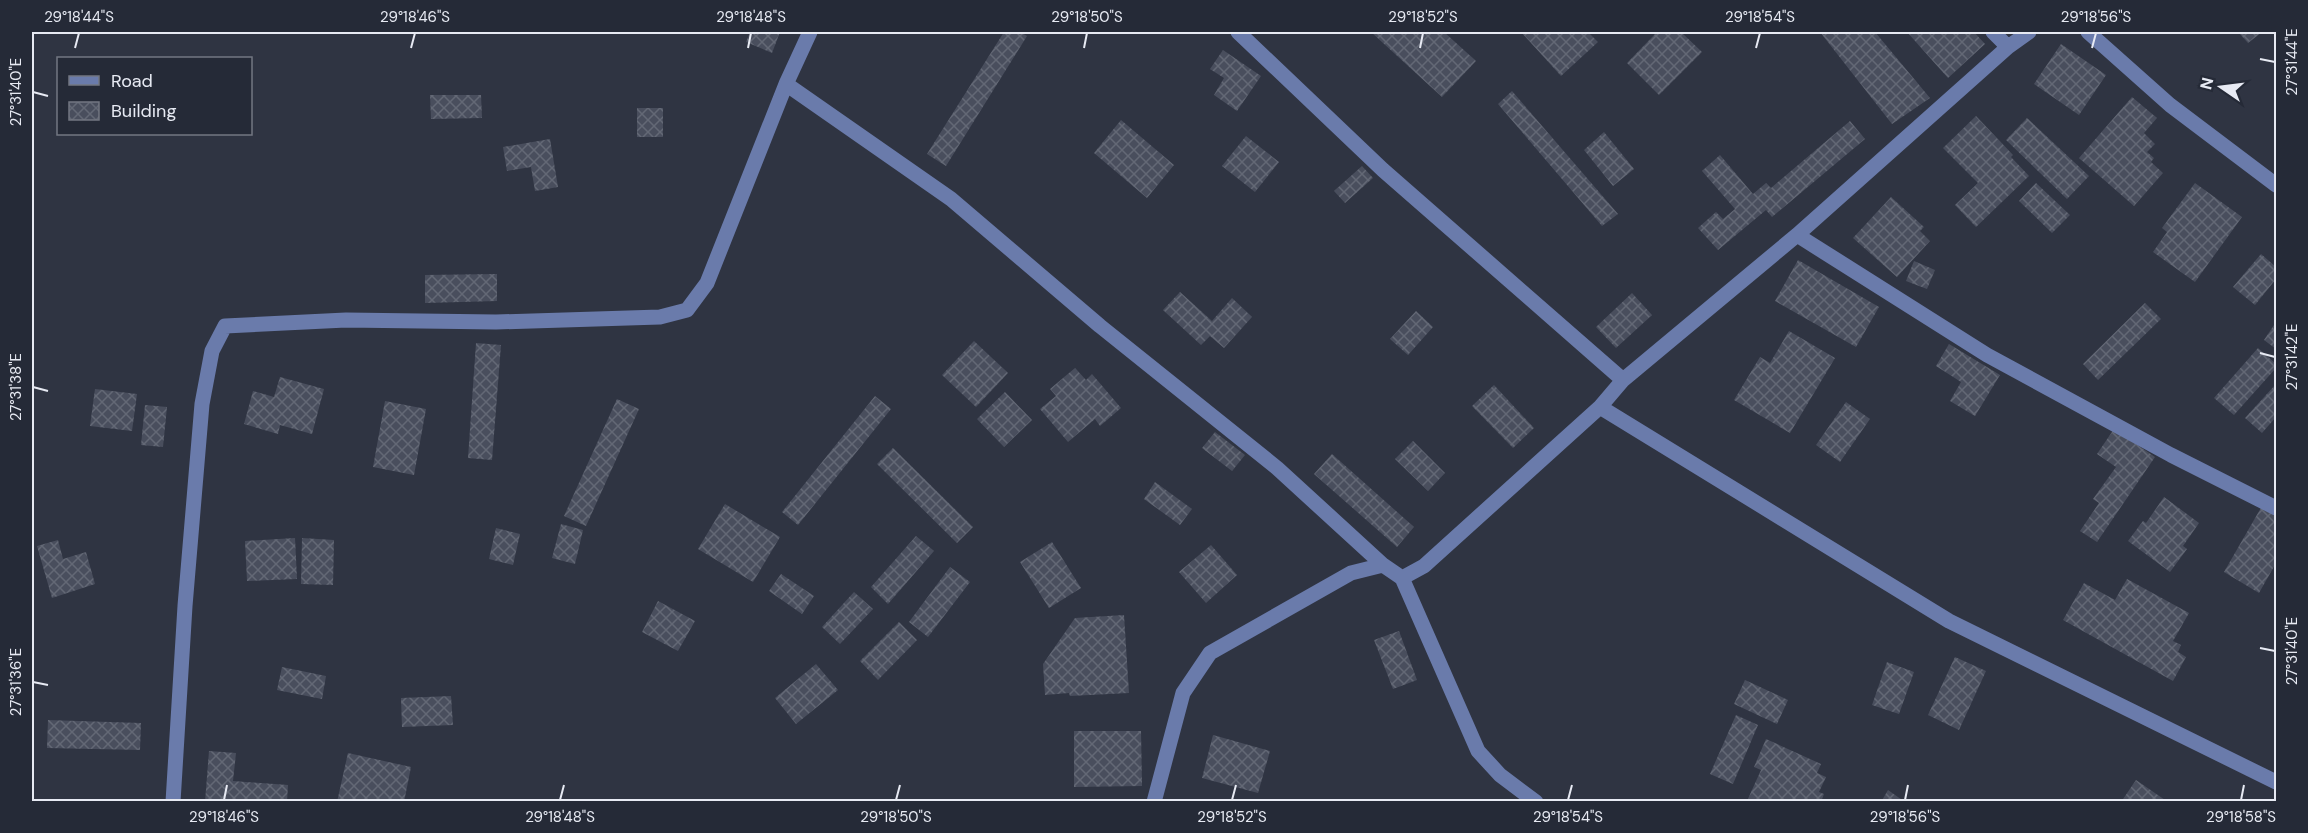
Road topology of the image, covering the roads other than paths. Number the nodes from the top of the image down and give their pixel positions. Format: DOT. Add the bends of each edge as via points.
graph roads {
  1 [pos="810,32"];
  2 [pos="1238,32"];
  3 [pos="1993,32"];
  4 [pos="2029,32"];
  5 [pos="2088,32"];
  6 [pos="2008,47"];
  7 [pos="786,84"];
  8 [pos="2277,185"];
  9 [pos="1797,234"];
  10 [pos="1623,381"];
  11 [pos="1600,407"];
  12 [pos="2277,508"];
  13 [pos="1383,565"];
  14 [pos="1402,578"];
  15 [pos="2277,782"];
  16 [pos="173,801"];
  17 [pos="1154,801"];
  18 [pos="1536,801"];
  1 -- 7 [label="street"];
  2 -- 10 [label="street" via="1383,170"];
  3 -- 6 [label="street"];
  4 -- 6 [label="street"];
  5 -- 8 [label="street" via="2170,105"];
  6 -- 9 [label="street"];
  7 -- 13 [label="street" via="951,199 1100,326 1277,468"];
  7 -- 16 [label="street" via="707,283 687,310 648,318 346,320 225,326 212,351 202,404"];
  9 -- 10 [label="street"];
  9 -- 12 [label="street" via="1987,355"];
  10 -- 11 [label="street"];
  11 -- 14 [label="street" via="1424,566"];
  11 -- 15 [label="street" via="1949,621"];
  13 -- 14 [label="street"];
  13 -- 17 [label="street" via="1351,573 1210,653 1183,693"];
  14 -- 18 [label="street" via="1478,751 1500,775"];
}
